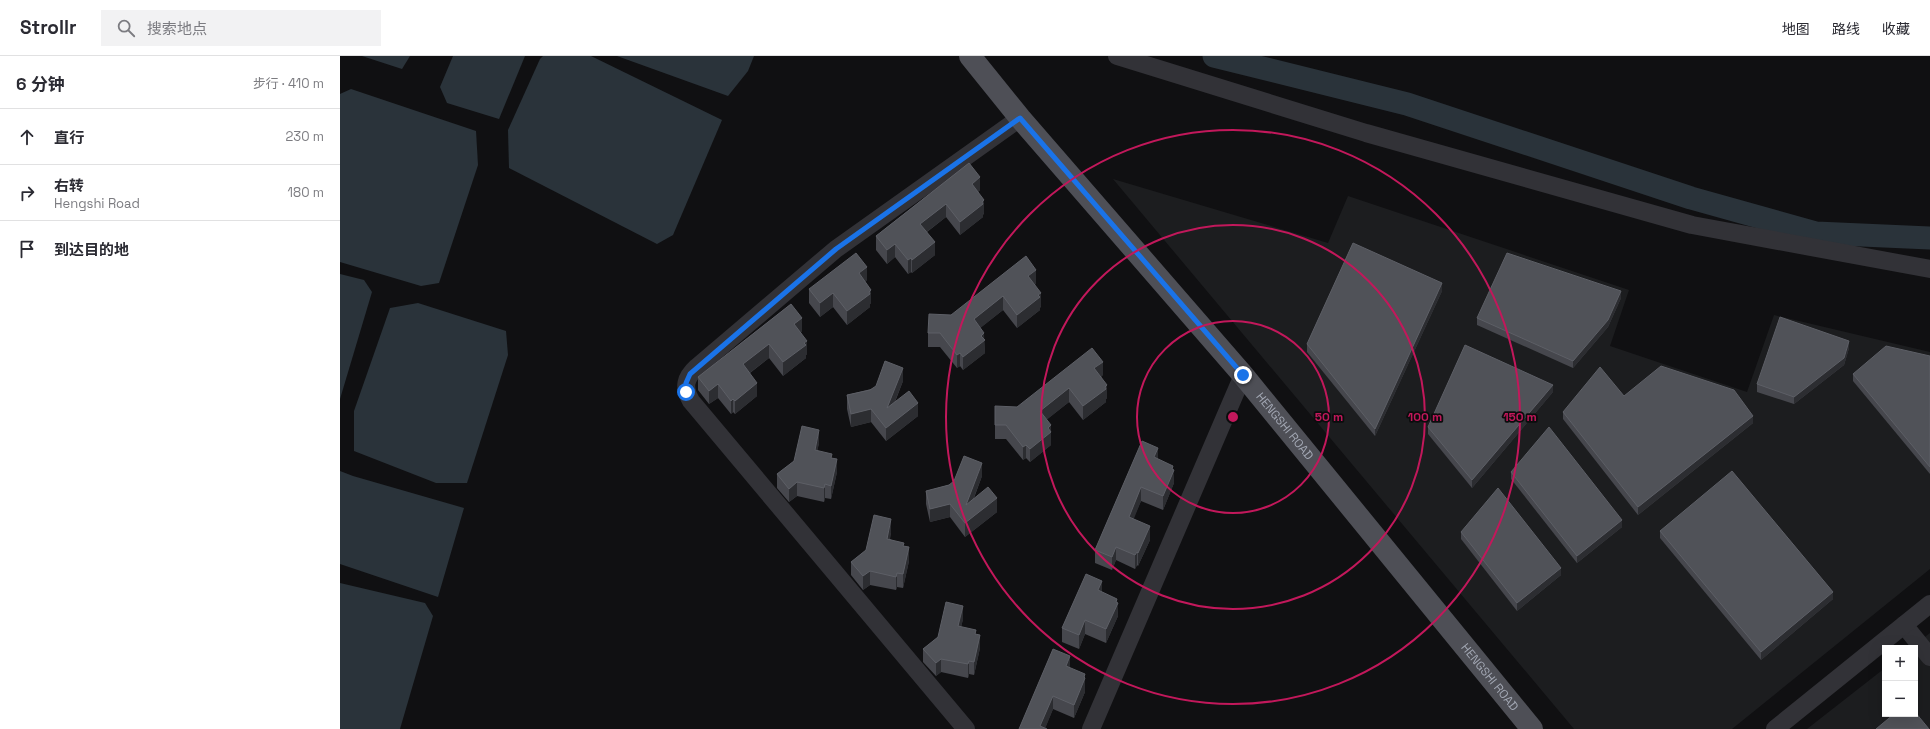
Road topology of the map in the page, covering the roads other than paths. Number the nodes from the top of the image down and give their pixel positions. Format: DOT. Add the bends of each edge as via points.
graph roads {
  1 [pos="970,56"];
  2 [pos="1117,56"];
  3 [pos="1020,118"];
  4 [pos="1930,269"];
  5 [pos="1243,375"];
  6 [pos="1930,604"];
  7 [pos="1904,625"];
  8 [pos="1930,657"];
  9 [pos="966,729"];
  10 [pos="1091,729"];
  11 [pos="1532,729"];
  12 [pos="1775,729"];
  1 -- 3 [label="main road, HENGSHI ROAD"];
  2 -- 4 [label="street" via="1366,133 1692,225"];
  3 -- 5 [label="main road, HENGSHI ROAD"];
  3 -- 9 [label="street" via="836,249 697,367 686,383 686,392 691,401"];
  5 -- 10 [label="street"];
  5 -- 11 [label="main road, HENGSHI ROAD"];
  6 -- 7 [label="street"];
  7 -- 8 [label="street"];
  7 -- 12 [label="street"];
}
